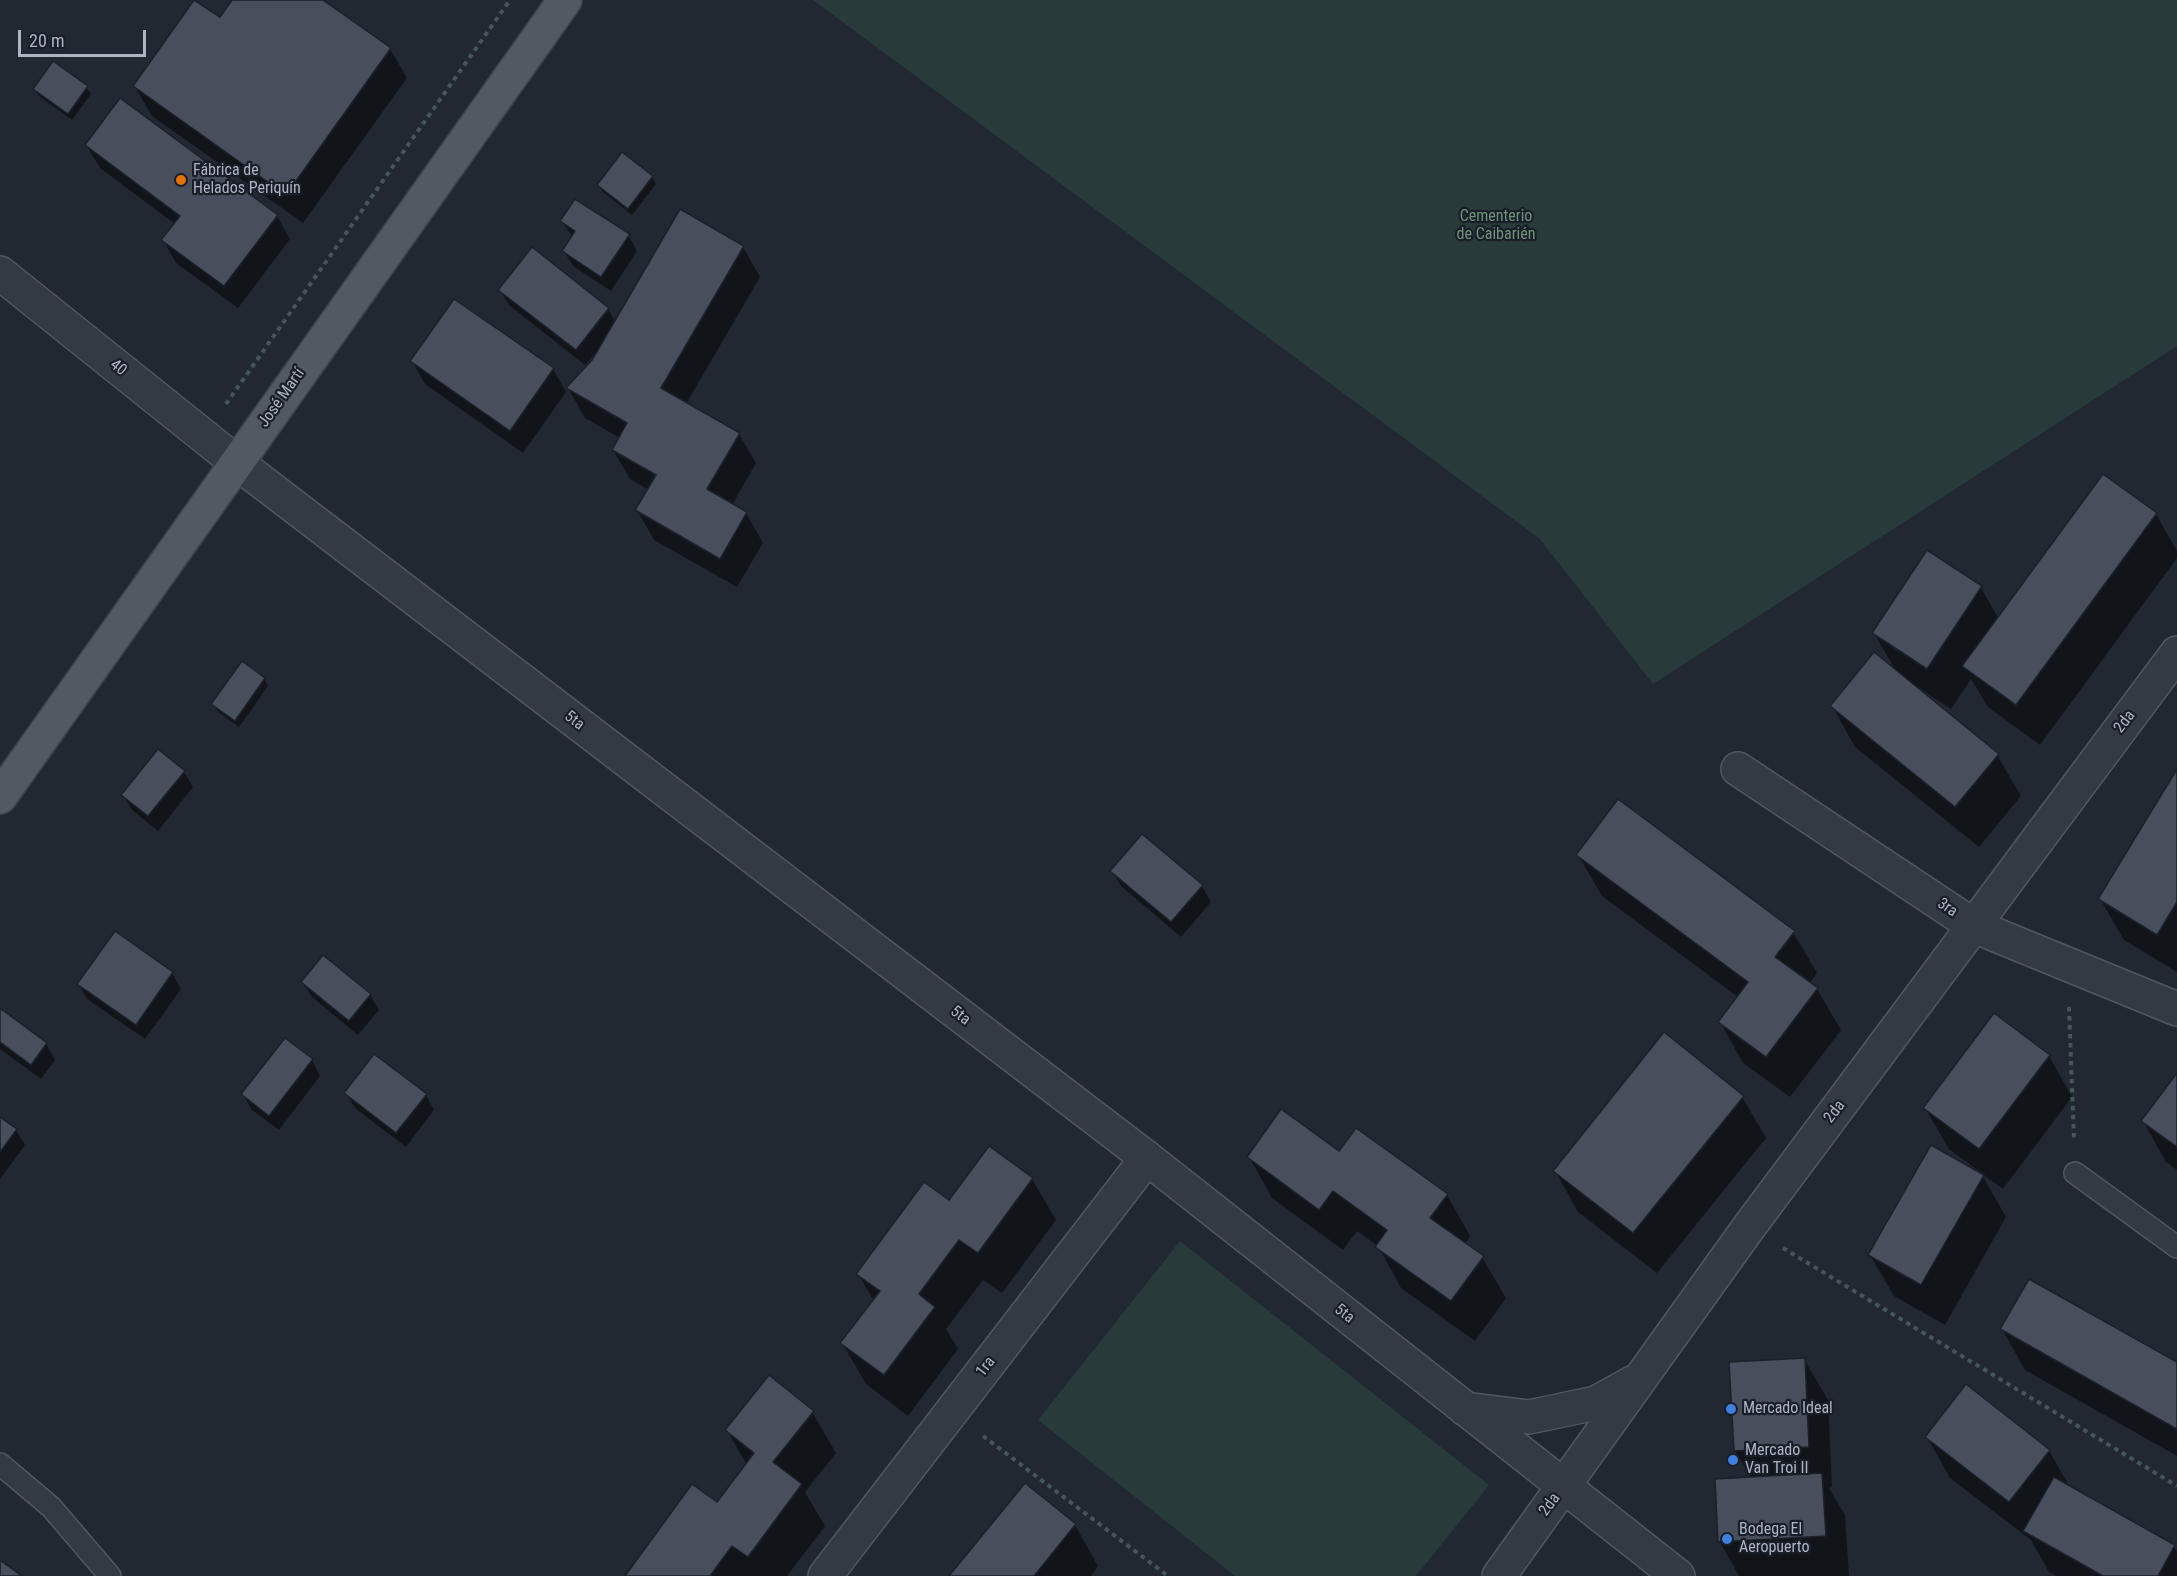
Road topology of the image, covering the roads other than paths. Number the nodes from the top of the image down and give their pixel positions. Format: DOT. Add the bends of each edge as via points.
graph roads {
  1 [pos="565,0"];
  2 [pos="0,273"];
  3 [pos="236,462"];
  4 [pos="2177,653"];
  5 [pos="1738,769"];
  6 [pos="0,797"];
  7 [pos="1974,926"];
  8 [pos="2177,1009"];
  9 [pos="1147,1158"];
  10 [pos="2075,1173"];
  11 [pos="2177,1247"];
  12 [pos="1641,1378"];
  13 [pos="1464,1409"];
  14 [pos="0,1464"];
  15 [pos="1563,1486"];
  16 [pos="110,1576"];
  17 [pos="825,1576"];
  18 [pos="1499,1576"];
  19 [pos="1678,1576"];
  1 -- 3 [label="main road, José Martí"];
  2 -- 3 [label="street, 40"];
  3 -- 6 [label="main road, José Martí"];
  3 -- 9 [label="street, 5ta"];
  4 -- 7 [label="street, 2da"];
  5 -- 7 [label="street, 3ra"];
  7 -- 8 [label="street, 3ra"];
  7 -- 12 [label="street, 2da"];
  9 -- 13 [label="street, 5ta"];
  9 -- 17 [label="street, 1ra"];
  10 -- 11 [label="lane"];
  12 -- 13 [label="street" via="1596,1403 1529,1417"];
  12 -- 15 [label="street, 2da"];
  13 -- 15 [label="street, 5ta"];
  14 -- 16 [label="lane" via="51,1507"];
  15 -- 18 [label="street, 2da"];
  15 -- 19 [label="street, 5ta"];
}
